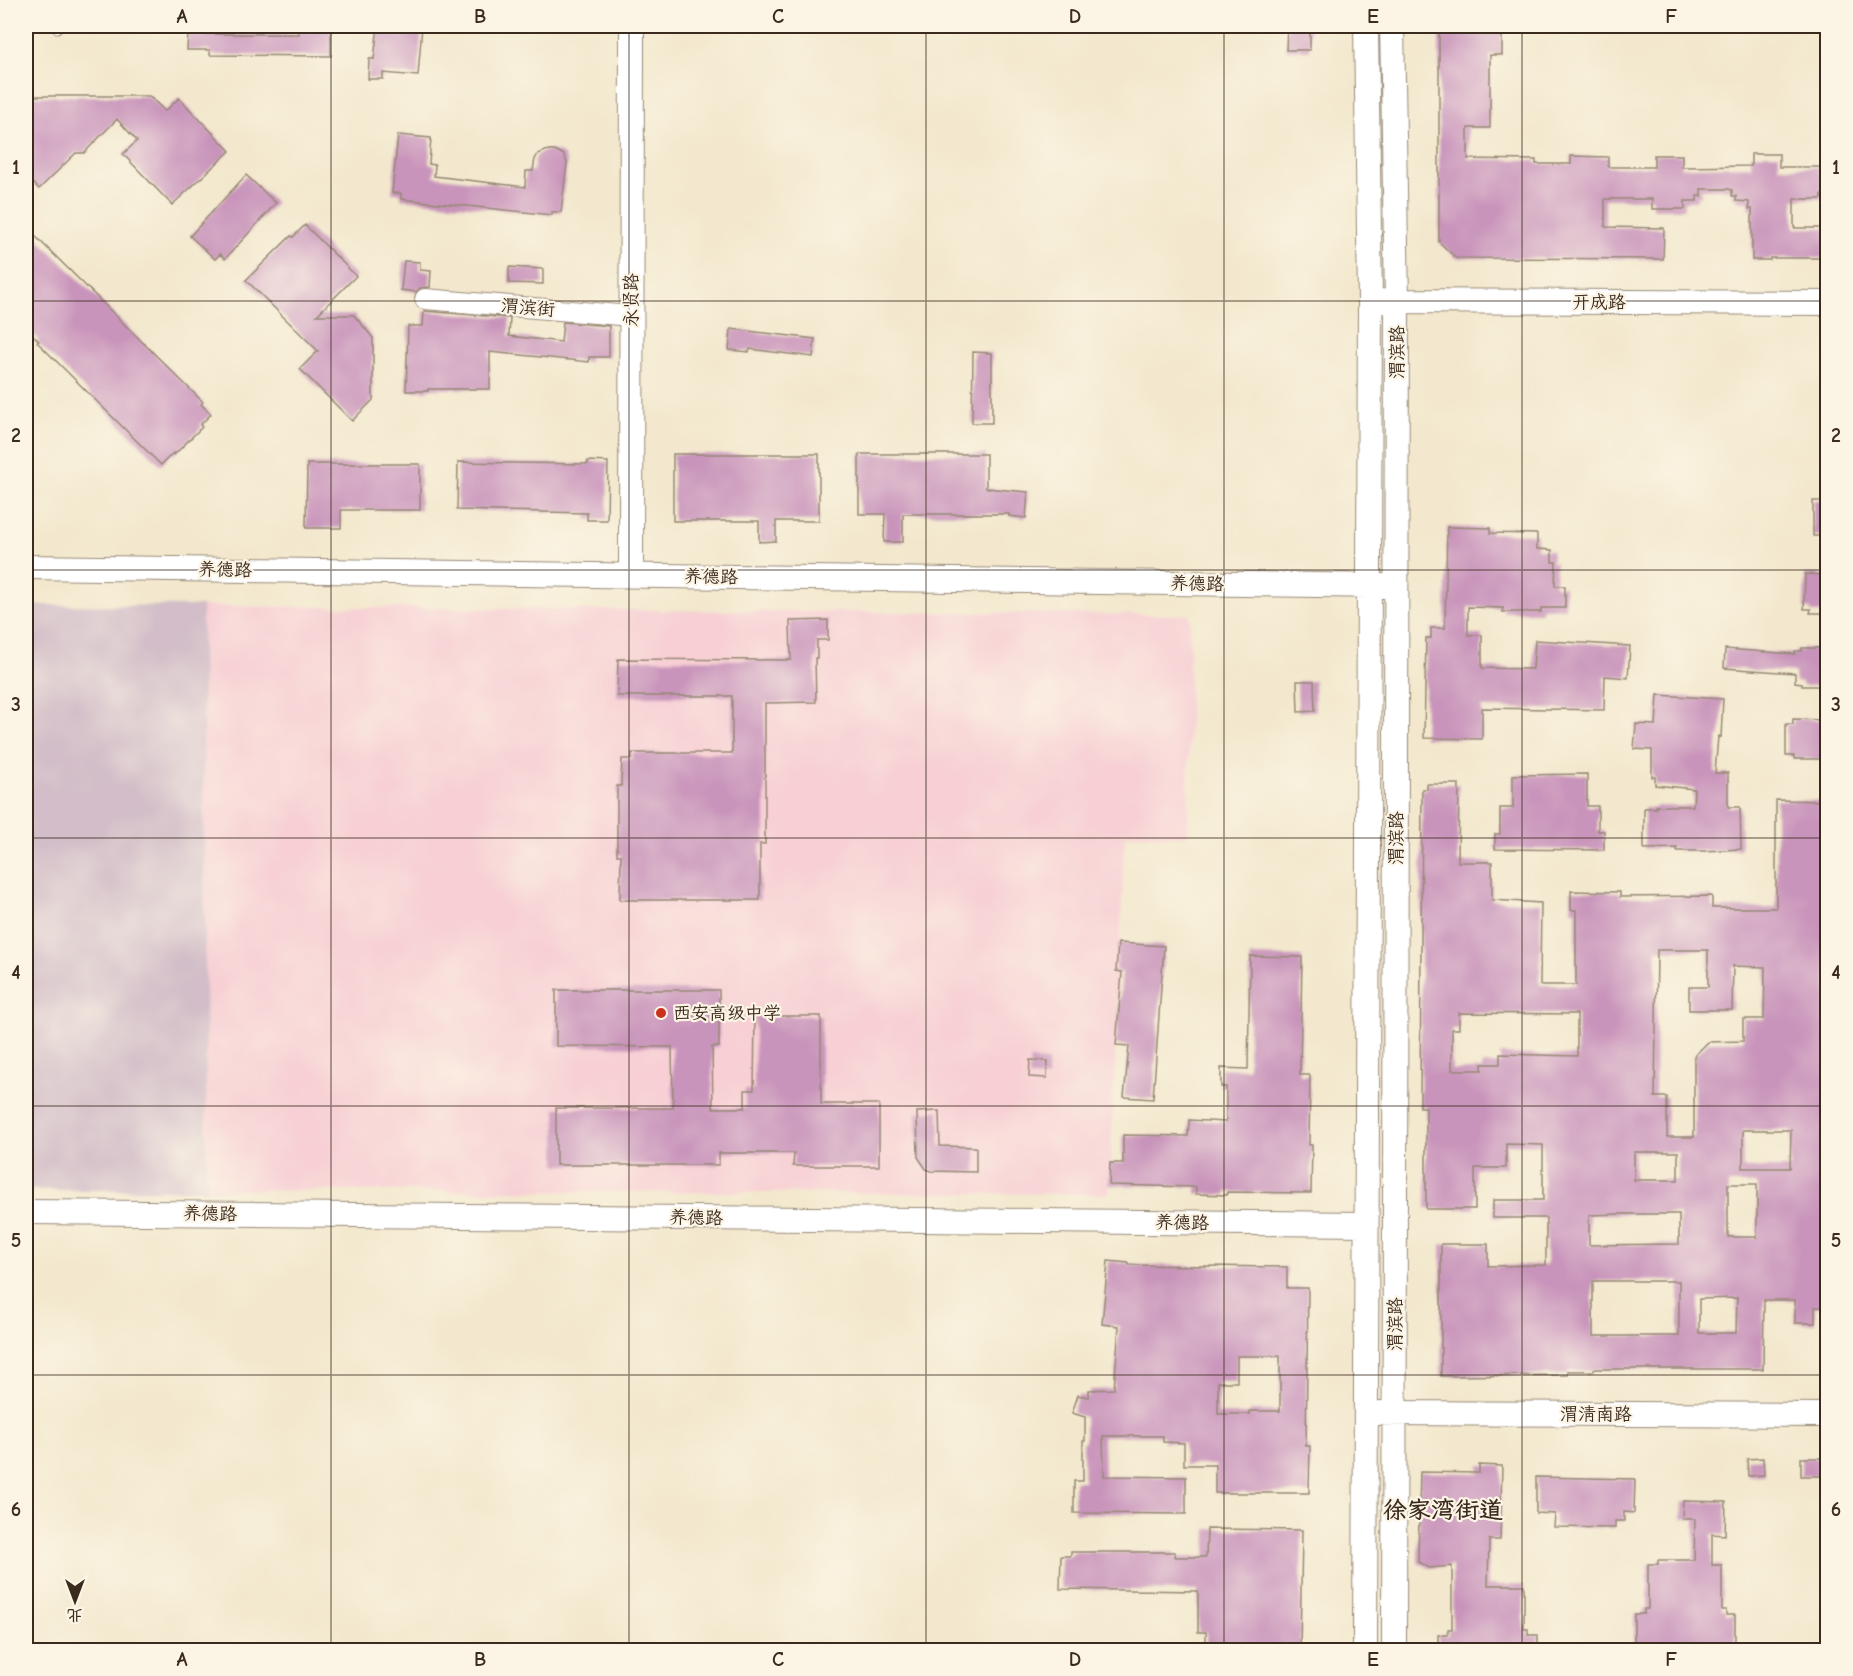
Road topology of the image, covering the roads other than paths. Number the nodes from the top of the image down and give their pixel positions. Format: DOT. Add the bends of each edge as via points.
graph roads {
  1 [pos="632,26"];
  2 [pos="1366,26"];
  3 [pos="1392,26"];
  4 [pos="425,299"];
  5 [pos="1370,301"];
  6 [pos="1397,301"];
  7 [pos="1827,303"];
  8 [pos="631,316"];
  9 [pos="26,567"];
  10 [pos="631,575"];
  11 [pos="1369,586"];
  12 [pos="1397,586"];
  13 [pos="26,1212"];
  14 [pos="1366,1224"];
  15 [pos="1365,1413"];
  16 [pos="1395,1414"];
  17 [pos="1827,1415"];
  18 [pos="1365,1650"];
  19 [pos="1394,1650"];
  1 -- 8 [label="street, 永贤路"];
  2 -- 5 [label="street, 渭滨路"];
  3 -- 6 [label="street, 渭滨路"];
  4 -- 8 [label="street, 渭滨街"];
  5 -- 6 [label="street, 开成路"];
  5 -- 11 [label="street, 渭滨路"];
  6 -- 7 [label="street, 开成路"];
  6 -- 12 [label="street, 渭滨路"];
  8 -- 10 [label="street, 永贤路"];
  9 -- 10 [label="street, 养德路"];
  10 -- 11 [label="street, 养德路"];
  11 -- 12 [label="street, 养德路"];
  11 -- 14 [label="street, 渭滨路"];
  12 -- 16 [label="street, 渭滨路"];
  13 -- 14 [label="street, 养德路"];
  14 -- 15 [label="street, 渭滨路"];
  15 -- 16 [label="street, 渭清南路"];
  15 -- 18 [label="street, 渭滨路"];
  16 -- 17 [label="street, 渭清南路"];
  16 -- 19 [label="street, 渭滨路"];
}
